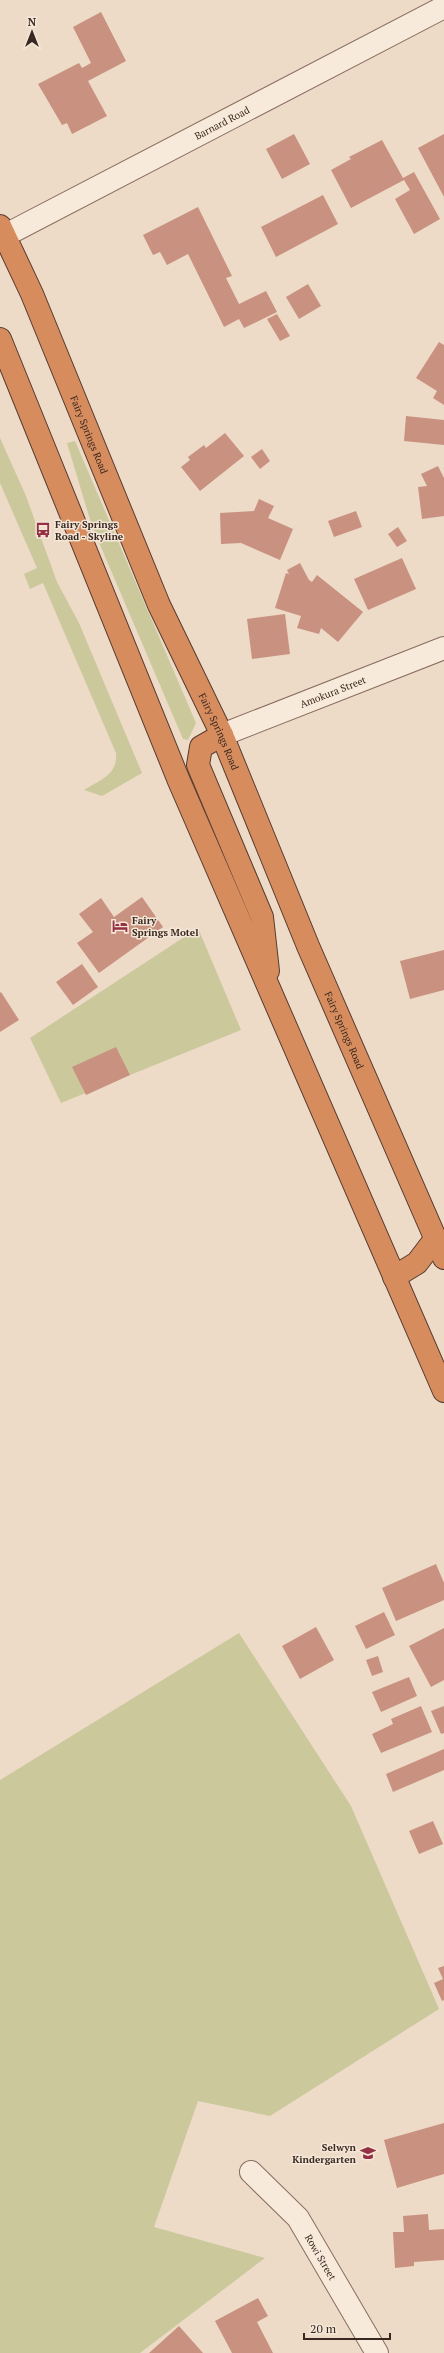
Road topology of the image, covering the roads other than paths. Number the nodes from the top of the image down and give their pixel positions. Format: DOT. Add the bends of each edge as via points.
graph roads {
  1 [pos="444,7"];
  2 [pos="2,233"];
  3 [pos="0,339"];
  4 [pos="444,648"];
  5 [pos="222,735"];
  6 [pos="271,994"];
  7 [pos="436,1238"];
  8 [pos="444,1258"];
  9 [pos="394,1277"];
  10 [pos="444,1391"];
  11 [pos="251,2172"];
  12 [pos="377,2353"];
  1 -- 2 [label="street, Barnard Road"];
  2 -- 5 [label="highway, Fairy Springs Road" via="32,294 159,605"];
  3 -- 6 [label="highway" via="179,781"];
  4 -- 5 [label="street, Amokura Street"];
  5 -- 6 [label="highway" via="201,747 198,764 262,916"];
  5 -- 7 [label="highway, Fairy Springs Road" via="308,946"];
  6 -- 9 [label="highway"];
  7 -- 8 [label="highway, Fairy Springs Road"];
  7 -- 9 [label="highway" via="417,1264"];
  9 -- 10 [label="highway"];
  11 -- 12 [label="street, Rowi Street" via="298,2218"];
}
